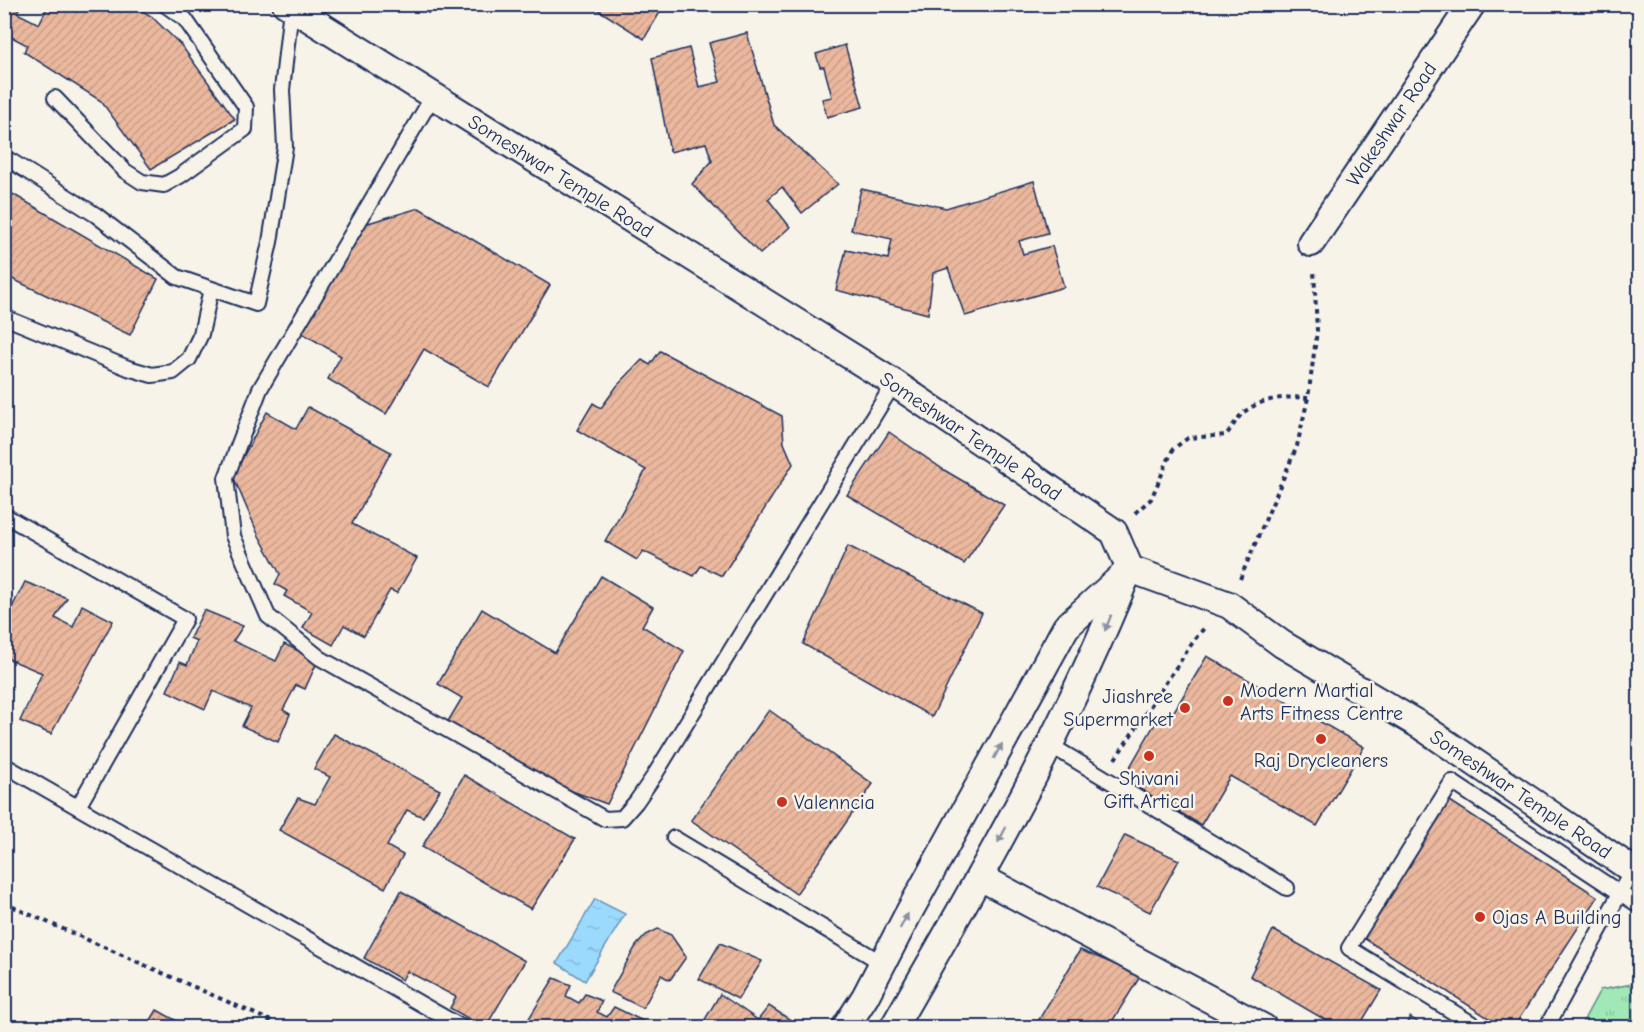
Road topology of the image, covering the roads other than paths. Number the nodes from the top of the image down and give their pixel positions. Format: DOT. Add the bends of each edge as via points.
graph roads {
  1 [pos="164,4"];
  2 [pos="1472,4"];
  3 [pos="289,6"];
  4 [pos="432,96"];
  5 [pos="55,98"];
  6 [pos="4,163"];
  7 [pos="1311,243"];
  8 [pos="211,289"];
  9 [pos="4,317"];
  10 [pos="894,383"];
  11 [pos="4,515"];
  12 [pos="1130,568"];
  13 [pos="1050,745"];
  14 [pos="4,765"];
  15 [pos="1459,769"];
  16 [pos="78,807"];
  17 [pos="674,838"];
  18 [pos="1636,872"];
  19 [pos="980,877"];
  20 [pos="1287,888"];
  21 [pos="1620,893"];
  22 [pos="1640,906"];
  23 [pos="882,963"];
  24 [pos="463,1028"];
  25 [pos="845,1028"];
  26 [pos="893,1028"];
  27 [pos="1264,1028"];
  28 [pos="1479,1028"];
  29 [pos="1546,1028"];
  1 -- 5 [label="lane" via="185,19 246,107 245,129 180,176 164,184 142,182 125,171"];
  2 -- 7 [label="street, Wakeshwar Road"];
  3 -- 4 [label="street, Someshwar Temple Road"];
  3 -- 8 [label="lane" via="282,90 285,147 256,304"];
  4 -- 10 [label="street, Someshwar Temple Road"];
  4 -- 10 [label="lane" via="260,389 226,478 233,536 268,616 329,664 605,819 622,818 654,776"];
  6 -- 8 [label="lane" via="11,161 96,214 177,277"];
  8 -- 9 [label="lane" via="201,334 189,359 173,372 152,375"];
  10 -- 12 [label="street, Someshwar Temple Road" via="1114,532"];
  11 -- 16 [label="lane" via="185,619"];
  12 -- 13 [label="street, one-way" via="1099,645"];
  12 -- 15 [label="street, Someshwar Temple Road" via="1228,604 1282,644 1421,726"];
  23 -- 12 [label="street, one-way" via="1066,627"];
  13 -- 19 [label="street, one-way"];
  13 -- 20 [label="lane"];
  14 -- 16 [label="lane"];
  15 -- 18 [label="street, Someshwar Temple Road"];
  15 -- 21 [label="lane"];
  15 -- 28 [label="lane" via="1349,948"];
  16 -- 24 [label="lane"];
  17 -- 23 [label="lane"];
  18 -- 21 [label="lane"];
  19 -- 26 [label="street"];
  19 -- 27 [label="street"];
  21 -- 22 [label="lane"];
  21 -- 29 [label="lane"];
  23 -- 25 [label="street"];
}
